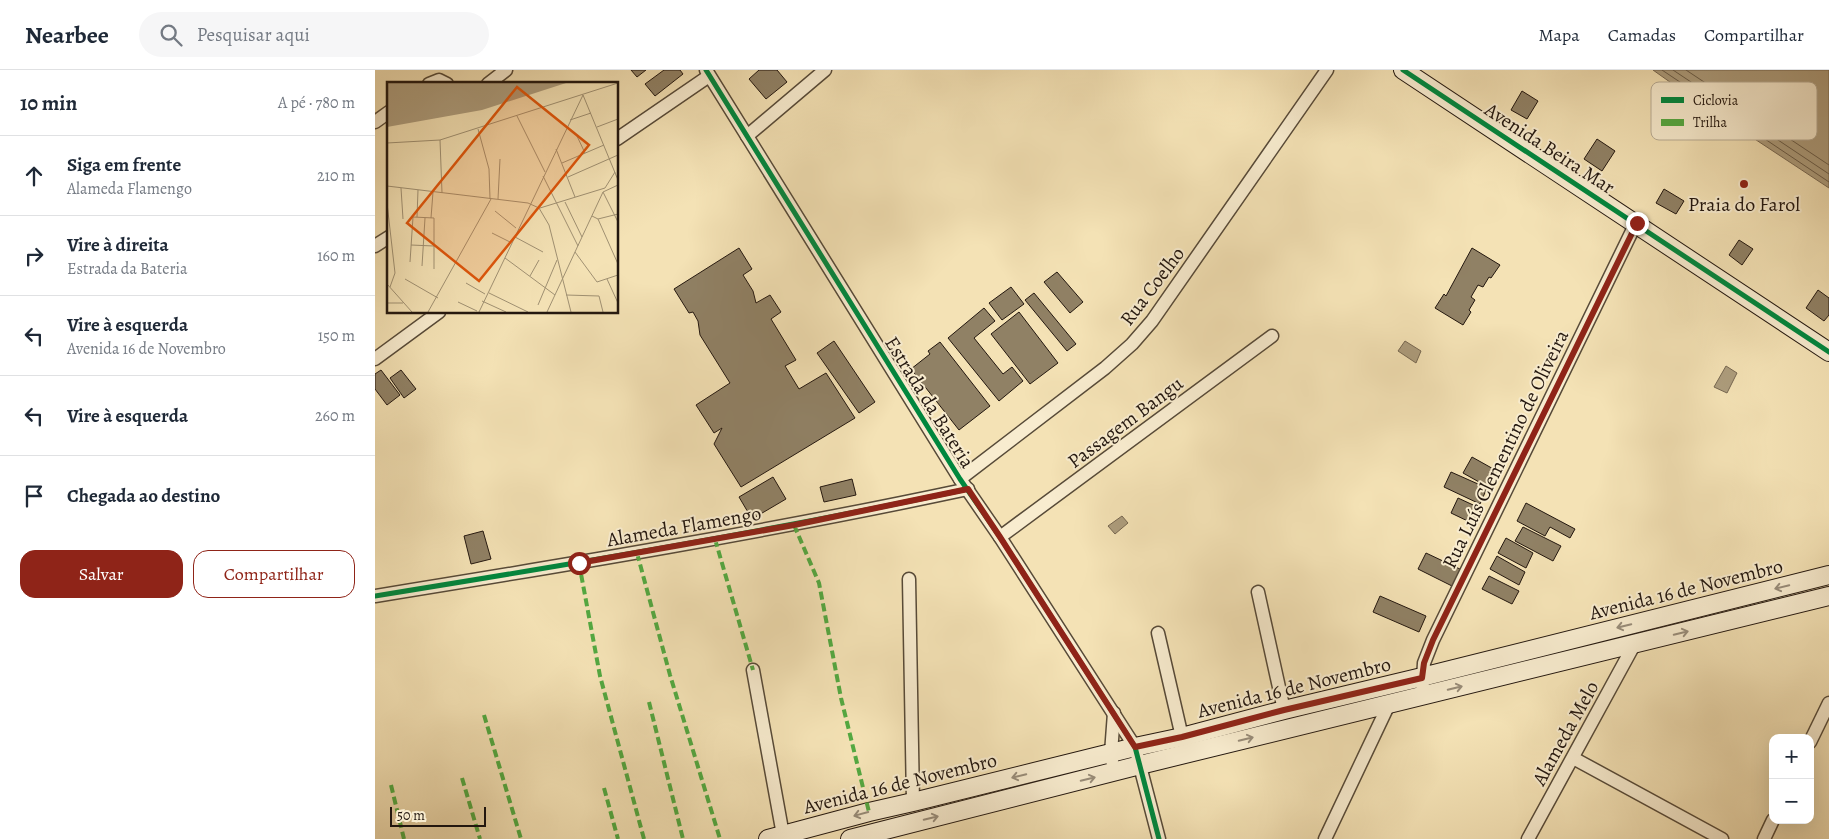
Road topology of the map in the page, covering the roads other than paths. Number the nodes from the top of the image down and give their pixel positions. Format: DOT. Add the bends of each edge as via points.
graph roads {
  1 [pos="506,70"];
  2 [pos="825,70"];
  3 [pos="1327,70"];
  4 [pos="1403,70"];
  5 [pos="707,73"];
  6 [pos="491,82"];
  7 [pos="387,113"];
  8 [pos="375,122"];
  9 [pos="747,136"];
  10 [pos="619,137"];
  11 [pos="1637,223"];
  12 [pos="387,237"];
  13 [pos="375,246"];
  14 [pos="436,314"];
  15 [pos="1272,336"];
  16 [pos="1829,352"];
  17 [pos="375,359"];
  18 [pos="964,484"];
  19 [pos="1000,537"];
  20 [pos="1829,575"];
  21 [pos="909,579"];
  22 [pos="1258,592"];
  23 [pos="375,596"];
  24 [pos="1829,596"];
  25 [pos="1158,633"];
  26 [pos="1633,645"];
  27 [pos="753,670"];
  28 [pos="1422,678"];
  29 [pos="1422,696"];
  30 [pos="1829,703"];
  31 [pos="1389,704"];
  32 [pos="1284,710"];
  33 [pos="1114,713"];
  34 [pos="1814,734"];
  35 [pos="1182,737"];
  36 [pos="1135,747"];
  37 [pos="1111,753"];
  38 [pos="1573,758"];
  39 [pos="1141,765"];
  40 [pos="1114,772"];
  41 [pos="913,802"];
  42 [pos="1771,824"];
  43 [pos="776,837"];
  44 [pos="850,839"];
  45 [pos="1159,839"];
  46 [pos="1325,839"];
  47 [pos="1528,839"];
  48 [pos="1723,839"];
  49 [pos="1764,839"];
  1 -- 6 [label="street"];
  2 -- 9 [label="street"];
  3 -- 18 [label="street, Rua Coelho" via="1152,321 1132,344"];
  4 -- 11 [label="main road, Avenida Beira Mar"];
  5 -- 9 [label="street, Estrada da Bateria"];
  5 -- 10 [label="street"];
  7 -- 8 [label="street"];
  9 -- 18 [label="street, Estrada da Bateria"];
  11 -- 16 [label="main road, Avenida Beira Mar"];
  11 -- 28 [label="street, Rua Luís Clementino de Oliveira" via="1433,640"];
  12 -- 13 [label="street"];
  14 -- 17 [label="street"];
  15 -- 19 [label="street, Passagem Bangu"];
  18 -- 19 [label="street, Estrada da Bateria"];
  18 -- 23 [label="street, Alameda Flamengo" via="794,525"];
  19 -- 33 [label="street, Estrada da Bateria"];
  20 -- 28 [label="main road, Avenida 16 de Novembro, one-way"];
  21 -- 41 [label="street"];
  22 -- 32 [label="street"];
  26 -- 24 [label="main road, Avenida 16 de Novembro, one-way"];
  25 -- 35 [label="street"];
  29 -- 26 [label="main road, Avenida 16 de Novembro, one-way"];
  26 -- 38 [label="street, Alameda Melo"];
  27 -- 43 [label="street"];
  28 -- 29 [label="street, Rua Luís Clementino de Oliveira"];
  28 -- 32 [label="main road, Avenida 16 de Novembro"];
  29 -- 31 [label="main road, Avenida 16 de Novembro"];
  30 -- 34 [label="street"];
  39 -- 31 [label="main road, Avenida 16 de Novembro, one-way"];
  31 -- 46 [label="street"];
  32 -- 35 [label="main road, Avenida 16 de Novembro"];
  33 -- 36 [label="street, Estrada da Bateria"];
  33 -- 37 [label="street"];
  35 -- 36 [label="main road, Avenida 16 de Novembro"];
  36 -- 37 [label="main road, Avenida 16 de Novembro"];
  36 -- 39 [label="street, Estrada da Bateria"];
  37 -- 40 [label="street"];
  37 -- 41 [label="main road, Avenida 16 de Novembro, one-way"];
  38 -- 47 [label="street, Alameda Melo"];
  38 -- 48 [label="street"];
  39 -- 40 [label="main road, Avenida 16 de Novembro"];
  39 -- 45 [label="street, Estrada da Bateria"];
  44 -- 40 [label="main road, Avenida 16 de Novembro, one-way"];
  41 -- 43 [label="main road, Avenida 16 de Novembro, one-way"];
  42 -- 49 [label="street"];
}
